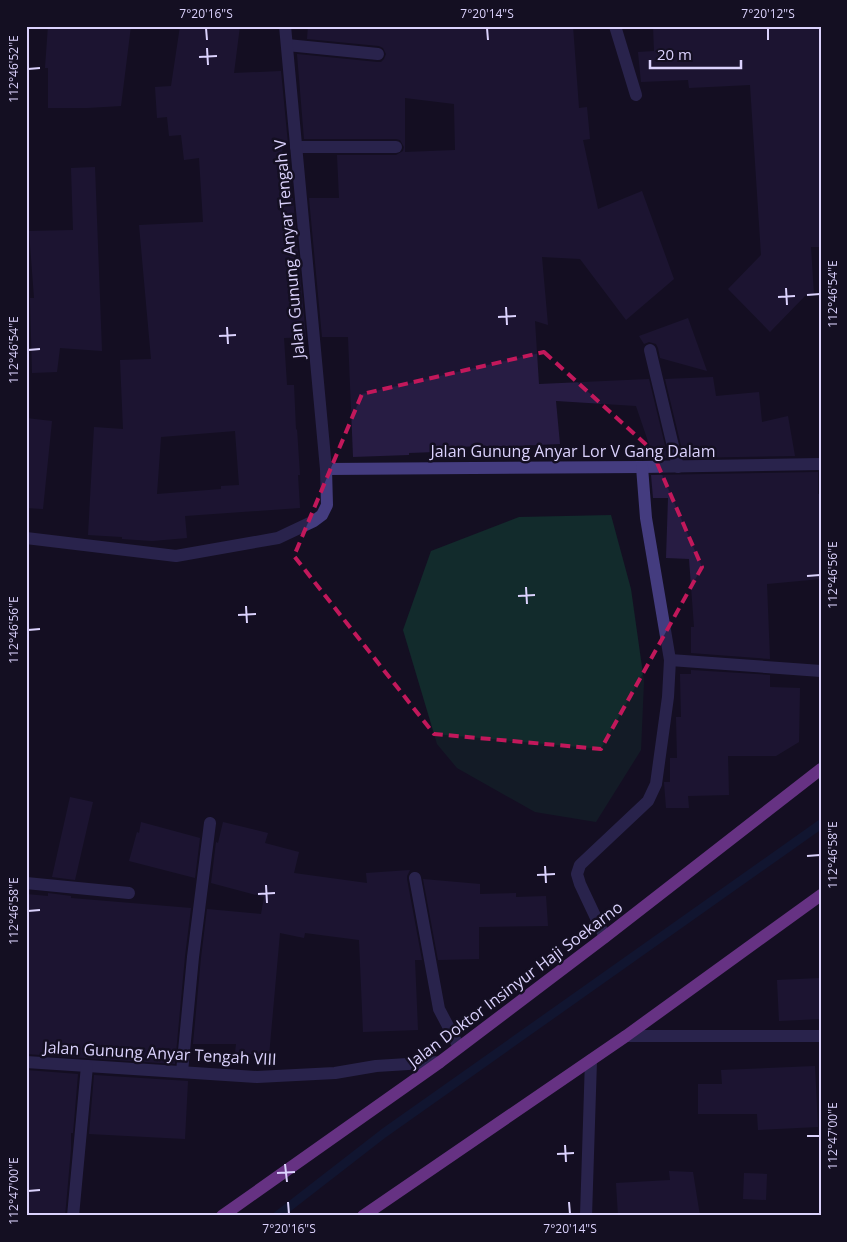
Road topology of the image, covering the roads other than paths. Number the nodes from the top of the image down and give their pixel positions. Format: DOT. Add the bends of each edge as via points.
graph roads {
  1 [pos="285,26"];
  2 [pos="615,26"];
  3 [pos="287,45"];
  4 [pos="378,54"];
  5 [pos="636,95"];
  6 [pos="296,147"];
  7 [pos="396,148"];
  8 [pos="650,350"];
  9 [pos="821,464"];
  10 [pos="642,467"];
  11 [pos="678,467"];
  12 [pos="326,469"];
  13 [pos="26,538"];
  14 [pos="670,660"];
  15 [pos="821,671"];
  16 [pos="821,769"];
  17 [pos="210,823"];
  18 [pos="415,878"];
  19 [pos="26,883"];
  20 [pos="129,893"];
  21 [pos="821,896"];
  22 [pos="605,937"];
  23 [pos="626,1036"];
  24 [pos="821,1036"];
  25 [pos="460,1047"];
  26 [pos="591,1060"];
  27 [pos="26,1062"];
  28 [pos="440,1062"];
  29 [pos="87,1066"];
  30 [pos="182,1072"];
  31 [pos="72,1216"];
  32 [pos="222,1216"];
  33 [pos="363,1216"];
  34 [pos="586,1216"];
  1 -- 3 [label="street, Jalan Gunung Anyar Tengah V"];
  2 -- 5 [label="street"];
  3 -- 4 [label="street"];
  3 -- 6 [label="street, Jalan Gunung Anyar Tengah V"];
  6 -- 7 [label="street"];
  6 -- 12 [label="street, Jalan Gunung Anyar Tengah V"];
  8 -- 11 [label="street"];
  9 -- 11 [label="street, Jalan Gunung Anyar Lor V Gang Dalam"];
  10 -- 11 [label="street, Jalan Gunung Anyar Lor V Gang Dalam"];
  10 -- 12 [label="street, Jalan Gunung Anyar Lor V Gang Dalam"];
  10 -- 14 [label="street" via="646,518"];
  12 -- 13 [label="street, Jalan Gunung Anyar Tengah V" via="327,505 322,514 278,538 176,556"];
  14 -- 15 [label="street"];
  14 -- 22 [label="street" via="656,784 648,801 580,866 577,874"];
  16 -- 22 [label="main road, Jalan Doktor Insinyur Haji Soekarno"];
  17 -- 30 [label="street"];
  18 -- 25 [label="street" via="439,1008"];
  19 -- 20 [label="street"];
  21 -- 23 [label="main road"];
  22 -- 25 [label="main road, Jalan Doktor Insinyur Haji Soekarno"];
  23 -- 24 [label="street"];
  23 -- 26 [label="main road"];
  25 -- 28 [label="main road, Jalan Doktor Insinyur Haji Soekarno"];
  26 -- 33 [label="main road"];
  26 -- 34 [label="street"];
  27 -- 29 [label="street, Jalan Gunung Anyar Tengah VIII"];
  28 -- 30 [label="street, Jalan Gunung Anyar Tengah VIII" via="257,1077"];
  28 -- 32 [label="main road, Jalan Doktor Insinyur Haji Soekarno"];
  29 -- 30 [label="street, Jalan Gunung Anyar Tengah VIII"];
  29 -- 31 [label="street"];
}
